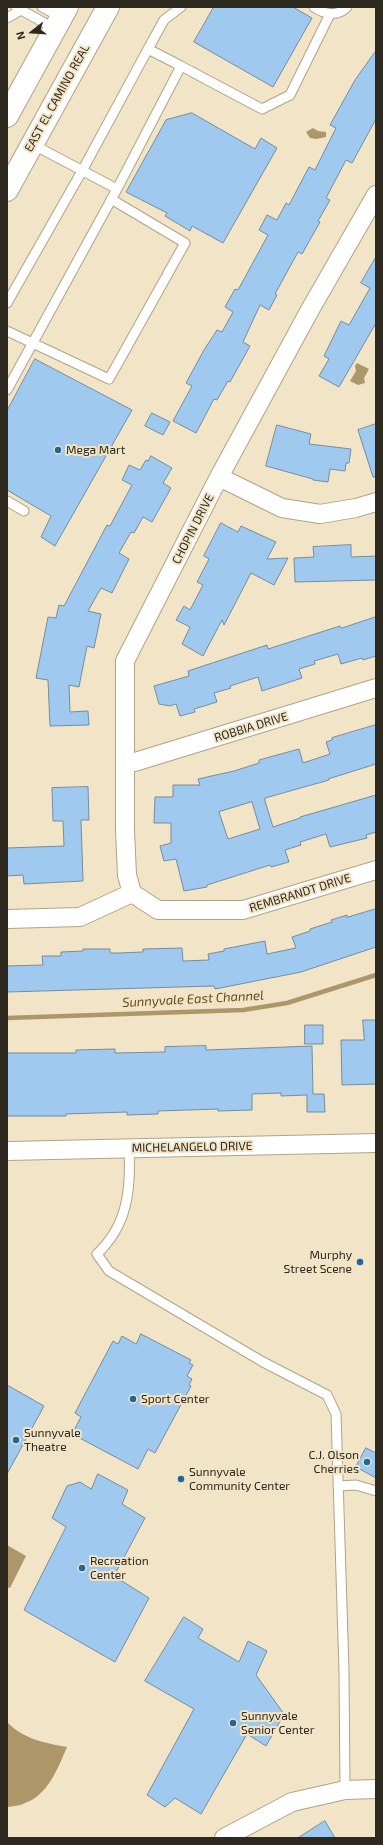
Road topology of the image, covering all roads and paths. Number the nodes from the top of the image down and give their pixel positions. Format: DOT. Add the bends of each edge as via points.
graph roads {
  1 [pos="42,7"];
  2 [pos="108,7"];
  3 [pos="181,7"];
  4 [pos="314,7"];
  5 [pos="347,7"];
  6 [pos="19,8"];
  7 [pos="330,14"];
  8 [pos="7,18"];
  9 [pos="61,18"];
  10 [pos="148,49"];
  11 [pos="181,66"];
  12 [pos="7,116"];
  13 [pos="32,144"];
  14 [pos="82,171"];
  15 [pos="118,189"];
  16 [pos="7,190"];
  17 [pos="376,195"];
  18 [pos="111,199"];
  19 [pos="7,303"];
  20 [pos="7,331"];
  21 [pos="33,343"];
  22 [pos="10,376"];
  23 [pos="7,390"];
  24 [pos="219,477"];
  25 [pos="7,501"];
  26 [pos="376,502"];
  27 [pos="24,511"];
  28 [pos="376,688"];
  29 [pos="125,765"];
  30 [pos="376,870"];
  31 [pos="132,893"];
  32 [pos="7,919"];
  33 [pos="376,1143"];
  34 [pos="129,1148"];
  35 [pos="7,1151"];
  36 [pos="338,1486"];
  37 [pos="376,1490"];
  38 [pos="376,1789"];
  39 [pos="345,1790"];
  40 [pos="224,1838"];
  1 -- 9 [label="lane"];
  2 -- 13 [label="main road, EAST EL CAMINO REAL"];
  3 -- 10 [label="lane" via="164,20"];
  4 -- 7 [label="lane"];
  5 -- 7 [label="lane"];
  6 -- 8 [label="lane"];
  6 -- 9 [label="lane"];
  7 -- 11 [label="lane" via="290,95 262,109"];
  9 -- 12 [label="main road"];
  10 -- 11 [label="lane"];
  10 -- 14 [label="lane"];
  11 -- 15 [label="lane"];
  13 -- 14 [label="lane"];
  13 -- 16 [label="main road, EAST EL CAMINO REAL"];
  14 -- 15 [label="lane"];
  14 -- 19 [label="lane"];
  15 -- 18 [label="lane"];
  17 -- 24 [label="street, CHOPIN DRIVE"];
  18 -- 21 [label="lane"];
  18 -- 21 [label="lane" via="185,243 109,379"];
  20 -- 21 [label="lane"];
  21 -- 22 [label="lane"];
  22 -- 23 [label="lane"];
  24 -- 26 [label="street" via="282,508 320,514"];
  24 -- 29 [label="street, CHOPIN DRIVE" via="125,661"];
  25 -- 27 [label="lane"];
  28 -- 29 [label="street, ROBBIA DRIVE"];
  29 -- 31 [label="street, CHOPIN DRIVE" via="126,875"];
  30 -- 31 [label="street, REMBRANDT DRIVE" via="243,910 158,910"];
  31 -- 32 [label="street" via="80,917"];
  33 -- 34 [label="street, MICHELANGELO DRIVE"];
  34 -- 35 [label="street, MICHELANGELO DRIVE"];
  34 -- 36 [label="lane" via="130,1170 124,1214 110,1242 97,1254 110,1271 131,1285 263,1362 327,1395 336,1414"];
  36 -- 37 [label="lane" via="356,1485"];
  36 -- 39 [label="lane"];
  38 -- 39 [label="street"];
  39 -- 40 [label="street" via="292,1802"];
}
